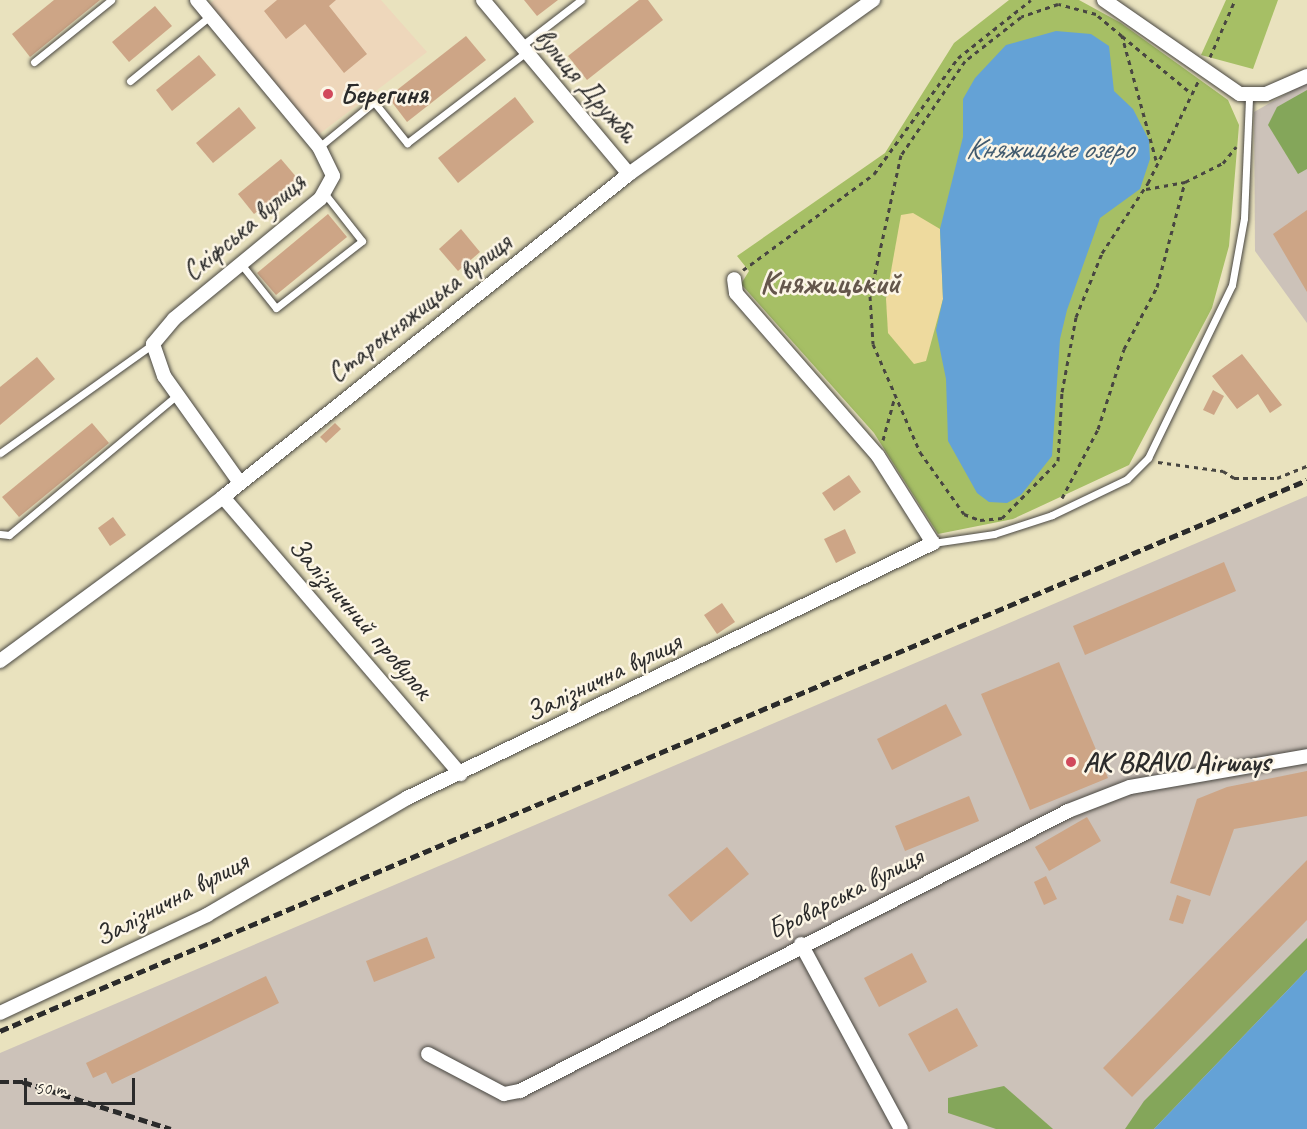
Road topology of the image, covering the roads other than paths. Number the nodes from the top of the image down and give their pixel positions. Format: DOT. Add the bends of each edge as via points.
graph roads {
  1 [pos="111,0"];
  2 [pos="197,0"];
  3 [pos="483,0"];
  4 [pos="581,0"];
  5 [pos="873,0"];
  6 [pos="1104,0"];
  7 [pos="210,16"];
  8 [pos="523,50"];
  9 [pos="34,62"];
  10 [pos="1307,76"];
  11 [pos="130,81"];
  12 [pos="1249,97"];
  13 [pos="319,147"];
  14 [pos="629,174"];
  15 [pos="325,194"];
  16 [pos="241,264"];
  17 [pos="734,279"];
  18 [pos="153,344"];
  19 [pos="177,395"];
  20 [pos="0,453"];
  21 [pos="240,483"];
  22 [pos="223,497"];
  23 [pos="0,534"];
  24 [pos="933,543"];
  25 [pos="0,661"];
  26 [pos="1307,756"];
  27 [pos="460,774"];
  28 [pos="801,944"];
  29 [pos="0,1013"];
  30 [pos="428,1054"];
  31 [pos="901,1129"];
  1 -- 9 [label="lane"];
  2 -- 7 [label="street, Скіфська вулиця"];
  3 -- 8 [label="street, вулиця Дружби"];
  4 -- 8 [label="lane"];
  5 -- 14 [label="street, Старокняжицька вулиця"];
  6 -- 12 [label="street" via="1203,71"];
  7 -- 11 [label="lane"];
  7 -- 13 [label="street, Скіфська вулиця"];
  8 -- 13 [label="lane" via="407,143 374,102"];
  8 -- 14 [label="street, вулиця Дружби"];
  10 -- 12 [label="street"];
  12 -- 24 [label="lane" via="1244,218 1232,285 1148,458 1127,479 1052,515 994,534"];
  13 -- 15 [label="street, Скіфська вулиця" via="333,176"];
  14 -- 21 [label="street, Старокняжицька вулиця"];
  15 -- 16 [label="street, Скіфська вулиця"];
  15 -- 16 [label="lane" via="362,241 276,308"];
  16 -- 18 [label="street, Скіфська вулиця" via="159,332"];
  17 -- 24 [label="street" via="736,293 878,456"];
  18 -- 19 [label="street" via="153,358"];
  18 -- 20 [label="lane, Скіфська вулиця"];
  19 -- 21 [label="street"];
  19 -- 23 [label="lane" via="9,535"];
  21 -- 22 [label="street, Старокняжицька вулиця"];
  22 -- 25 [label="street, Старокняжицька вулиця"];
  22 -- 27 [label="street, Залізничний провулок"];
  24 -- 27 [label="street, Залізнична вулиця"];
  26 -- 28 [label="street, Броварська вулиця" via="1120,791 1068,811"];
  27 -- 29 [label="street, Залізнична вулиця" via="354,825 207,915"];
  28 -- 30 [label="street, Броварська вулиця" via="520,1091 504,1094"];
  28 -- 31 [label="street"];
}
